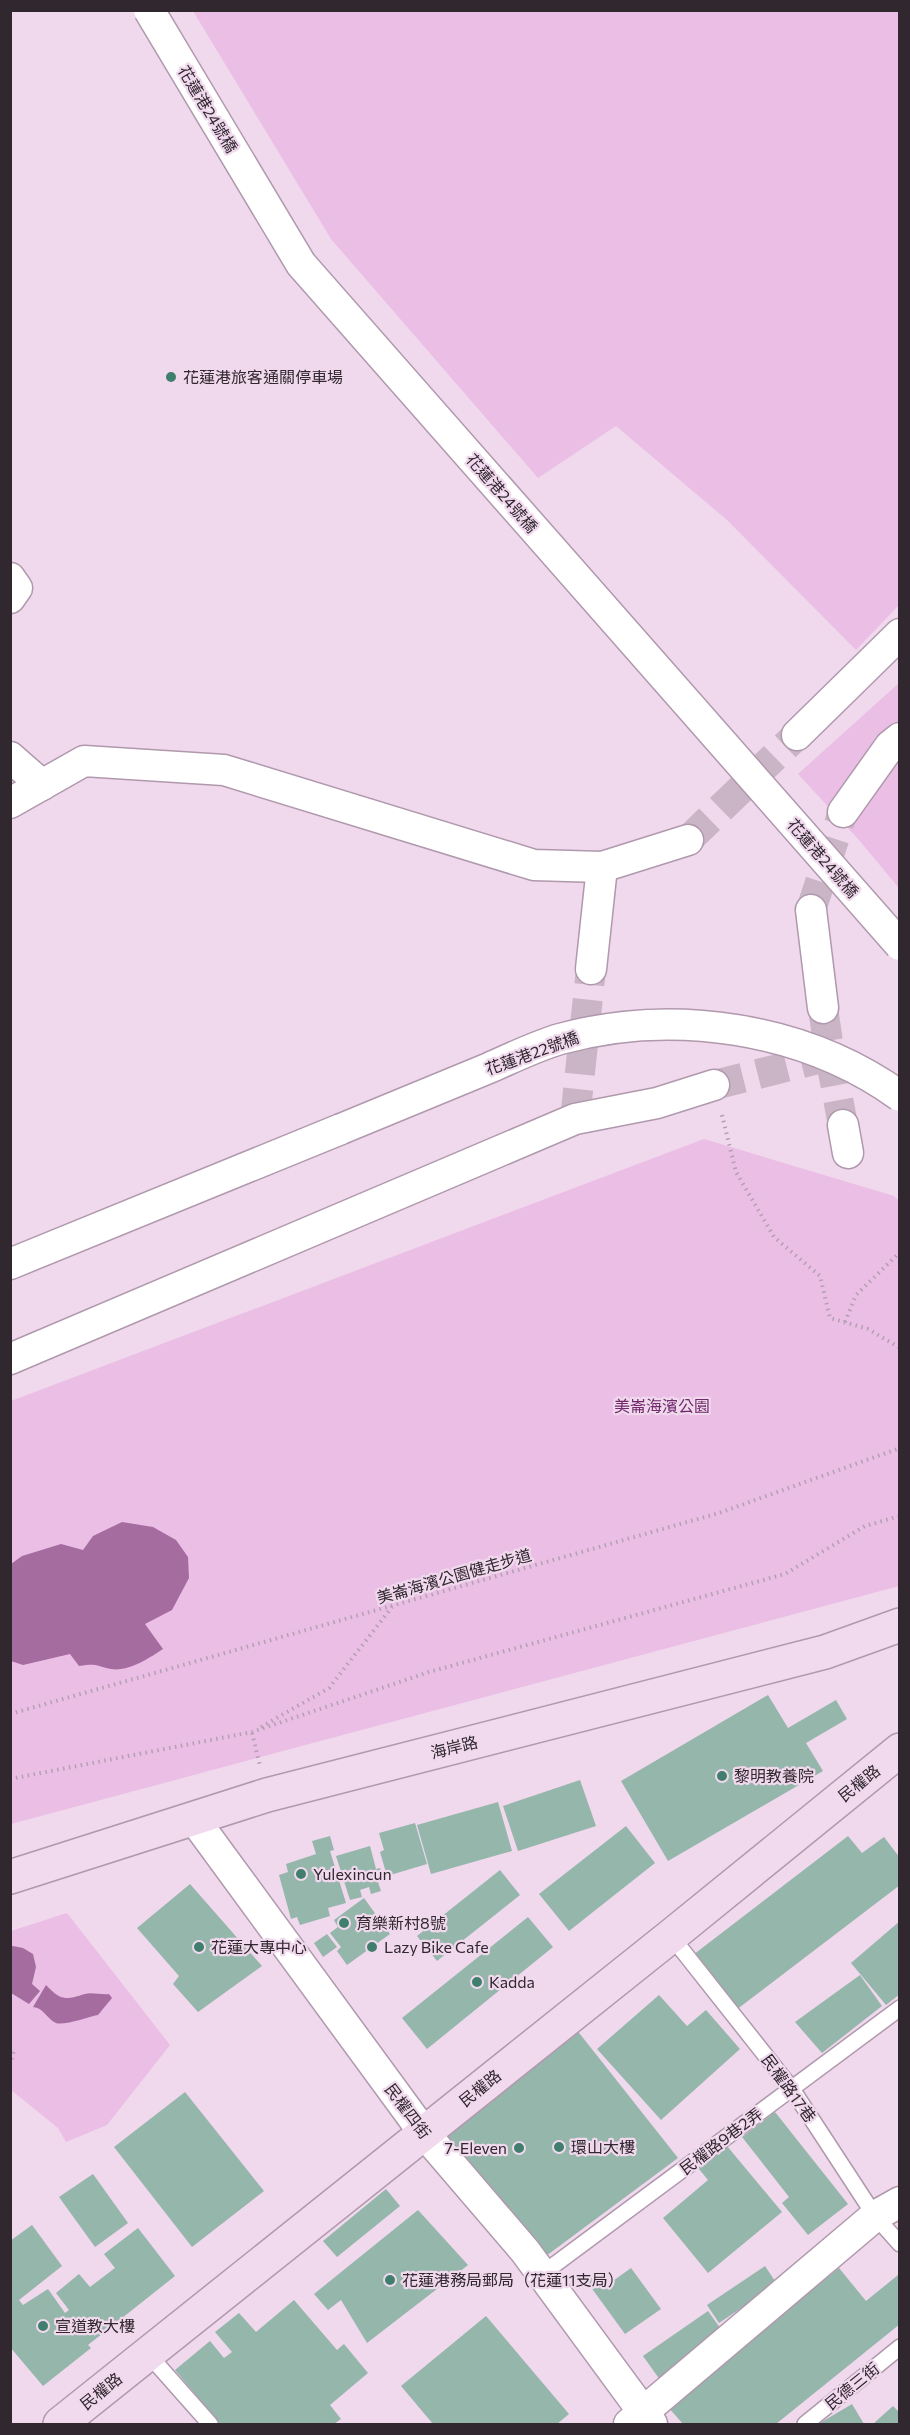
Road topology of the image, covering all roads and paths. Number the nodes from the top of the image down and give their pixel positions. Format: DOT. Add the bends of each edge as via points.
graph roads {
  1 [pos="149,10"];
  2 [pos="10,578"];
  3 [pos="10,598"];
  4 [pos="900,634"];
  5 [pos="797,735"];
  6 [pos="900,738"];
  7 [pos="10,757"];
  8 [pos="42,784"];
  9 [pos="10,803"];
  10 [pos="843,812"];
  11 [pos="688,840"];
  12 [pos="602,867"];
  13 [pos="811,910"];
  14 [pos="900,945"];
  15 [pos="591,969"];
  16 [pos="823,1008"];
  17 [pos="714,1085"];
  18 [pos="900,1096"];
  19 [pos="897,1255"];
  20 [pos="10,1264"];
  21 [pos="845,1322"];
  22 [pos="900,1348"];
  23 [pos="10,1359"];
  24 [pos="900,1448"];
  25 [pos="900,1516"];
  26 [pos="393,1606"];
  27 [pos="900,1625"];
  28 [pos="10,1714"];
  29 [pos="252,1732"];
  30 [pos="897,1758"];
  31 [pos="10,1779"];
  32 [pos="267,1796"];
  33 [pos="194,1819"];
  34 [pos="10,1878"];
  35 [pos="671,1936"];
  36 [pos="900,2008"];
  37 [pos="14,2050"];
  38 [pos="10,2065"];
  39 [pos="792,2089"];
  40 [pos="424,2133"];
  41 [pos="887,2209"];
  42 [pos="900,2244"];
  43 [pos="542,2274"];
  44 [pos="900,2347"];
  45 [pos="148,2354"];
  46 [pos="641,2421"];
  47 [pos="60,2424"];
  48 [pos="210,2424"];
  49 [pos="805,2424"];
  1 -- 14 [label="street, 花蓮港24號橋, bridge" via="301,264"];
  2 -- 3 [label="street" via="17,588"];
  4 -- 5 [label="street"];
  6 -- 10 [label="street" via="890,746"];
  7 -- 8 [label="street"];
  8 -- 9 [label="street"];
  8 -- 12 [label="street" via="84,761 224,770 534,865"];
  11 -- 12 [label="street"];
  12 -- 15 [label="street"];
  13 -- 16 [label="street"];
  17 -- 21 [label="path" via="736,1172 774,1237 820,1276 830,1318"];
  17 -- 23 [label="street" via="657,1104 576,1119"];
  18 -- 20 [label="street, 花蓮港22號橋, bridge" via="824,1054 784,1041 704,1026 642,1026 591,1032 557,1040"];
  19 -- 21 [label="path" via="856,1295"];
  21 -- 22 [label="path" via="868,1329"];
  24 -- 26 [label="path, 美崙海濱公園健走步道" via="719,1513"];
  25 -- 29 [label="path" via="865,1526 784,1574 429,1672"];
  26 -- 28 [label="path, 美崙海濱公園健走步道"];
  26 -- 29 [label="path" via="329,1688"];
  27 -- 32 [label="street, 海岸路" via="825,1652"];
  29 -- 31 [label="path"];
  29 -- 32 [label="path"];
  30 -- 35 [label="street, 民權路"];
  32 -- 33 [label="street, 海岸路"];
  33 -- 34 [label="street, 海岸路"];
  33 -- 40 [label="street, 民權四街"];
  35 -- 39 [label="lane, 民權路17巷"];
  35 -- 40 [label="street, 民權路"];
  36 -- 39 [label="lane, 民權路9巷2弄"];
  37 -- 38 [label="path"];
  39 -- 41 [label="lane, 民權路17巷"];
  39 -- 43 [label="lane, 民權路9巷2弄"];
  40 -- 43 [label="street, 民權四街"];
  40 -- 45 [label="street, 民權路"];
  41 -- 42 [label="lane, 民權路17巷"];
  41 -- 46 [label="street"];
  43 -- 46 [label="street, 民權四街"];
  44 -- 49 [label="lane, 民德三街"];
  45 -- 47 [label="street, 民權路"];
  45 -- 48 [label="lane"];
}
